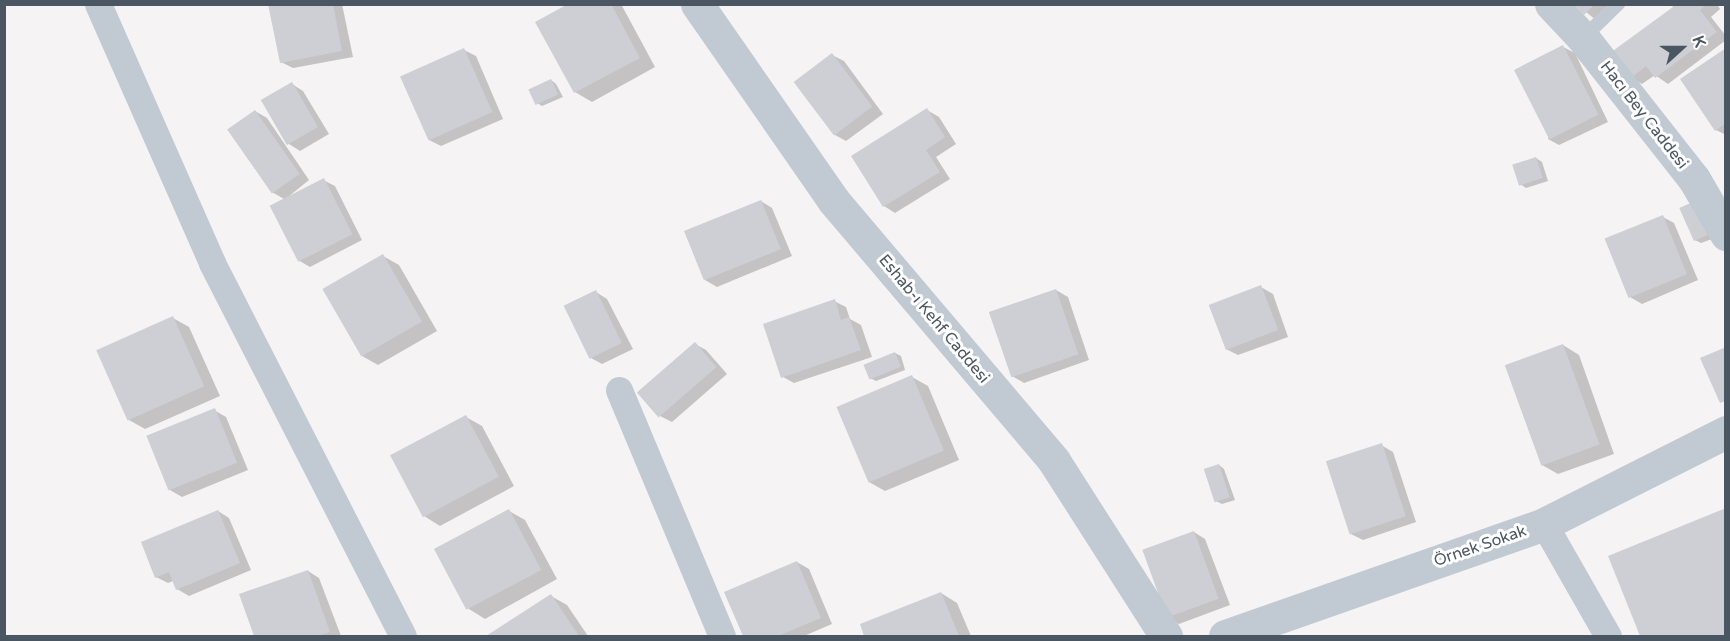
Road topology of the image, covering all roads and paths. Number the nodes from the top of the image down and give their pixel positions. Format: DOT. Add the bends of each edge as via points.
graph roads {
  1 [pos="98,4"];
  2 [pos="697,4"];
  3 [pos="1551,4"];
  4 [pos="1618,4"];
  5 [pos="1583,38"];
  6 [pos="1725,234"];
  7 [pos="619,390"];
  8 [pos="1725,432"];
  9 [pos="1544,524"];
  10 [pos="404,636"];
  11 [pos="722,636"];
  12 [pos="1166,636"];
  13 [pos="1225,636"];
  14 [pos="1608,636"];
  1 -- 10 [label="street" via="212,263"];
  2 -- 12 [label="street, Eshab-ı Kehf Caddesi" via="833,200 1054,461"];
  3 -- 5 [label="street, Hacı Bey Caddesi"];
  4 -- 5 [label="lane"];
  5 -- 6 [label="street, Hacı Bey Caddesi" via="1694,179"];
  7 -- 11 [label="street"];
  8 -- 9 [label="street, Örnek Sokak"];
  9 -- 13 [label="street, Örnek Sokak"];
  9 -- 14 [label="street"];
}
